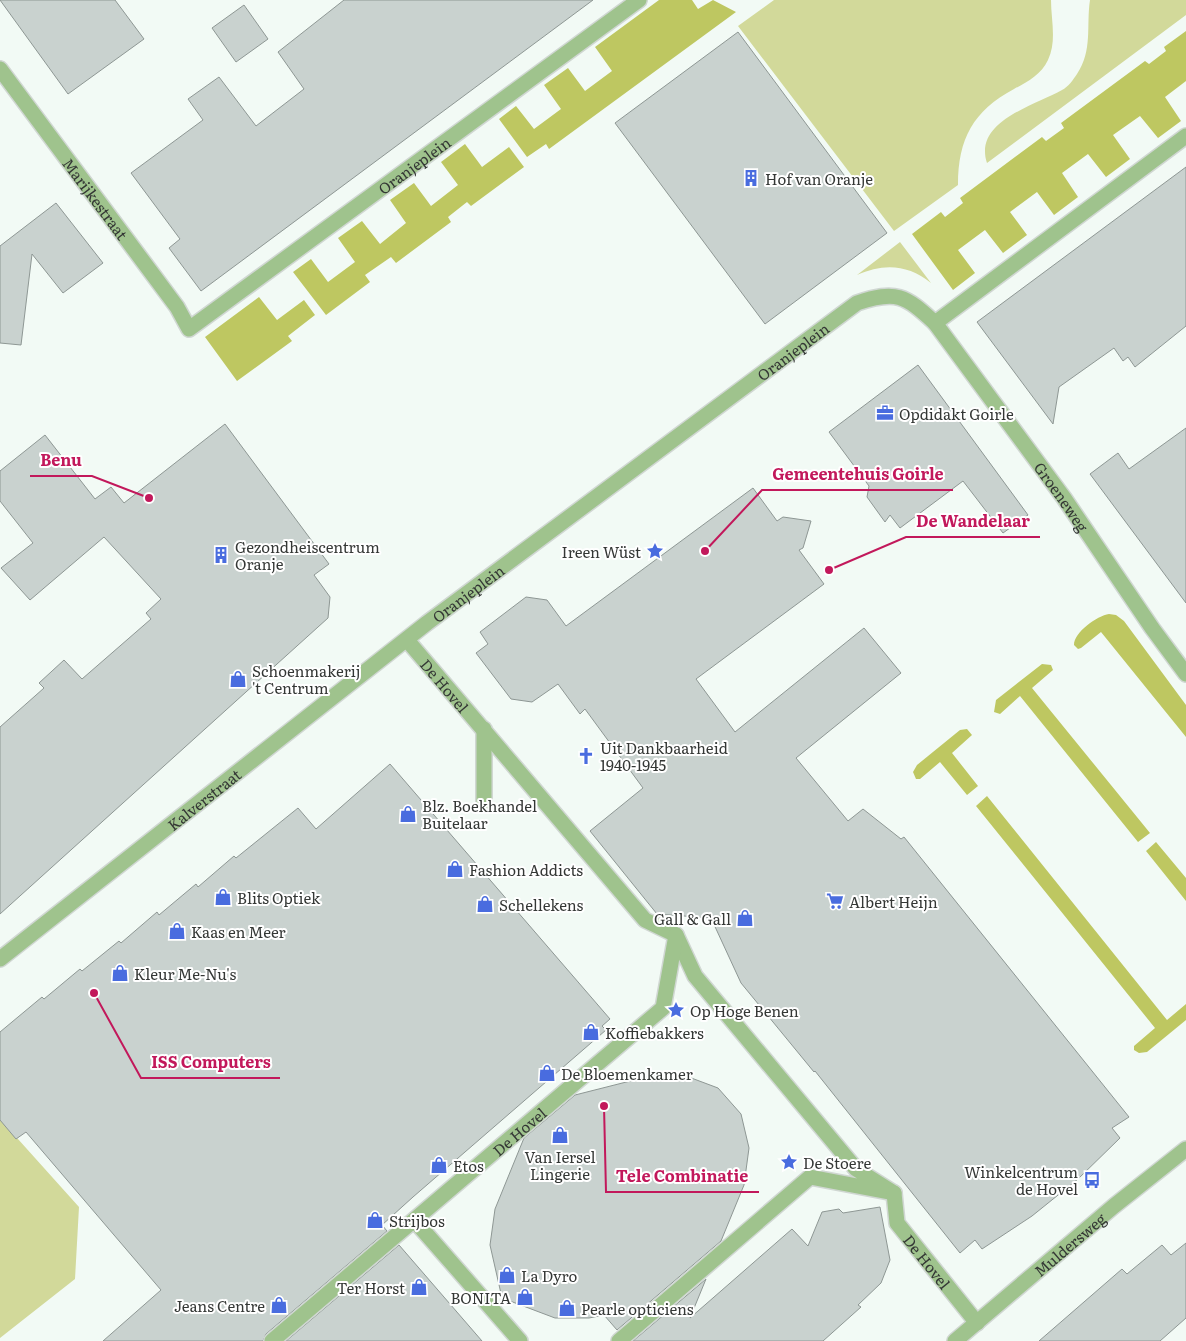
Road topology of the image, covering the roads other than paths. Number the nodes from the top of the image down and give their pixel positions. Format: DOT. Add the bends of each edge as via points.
graph roads {
  1 [pos="639,0"];
  2 [pos="0,69"];
  3 [pos="1186,136"];
  4 [pos="935,322"];
  5 [pos="189,329"];
  6 [pos="406,640"];
  7 [pos="1186,674"];
  8 [pos="484,729"];
  9 [pos="484,801"];
  10 [pos="676,935"];
  11 [pos="0,959"];
  12 [pos="1186,1149"];
  13 [pos="894,1193"];
  14 [pos="415,1221"];
  15 [pos="977,1323"];
  16 [pos="272,1341"];
  17 [pos="520,1341"];
  18 [pos="619,1341"];
  19 [pos="955,1341"];
  1 -- 5 [label="street, Oranjeplein"];
  2 -- 5 [label="street, Marijkestraat" via="177,307"];
  3 -- 4 [label="street"];
  4 -- 6 [label="street, Oranjeplein" via="914,303 897,296 878,296 857,303"];
  4 -- 7 [label="street, Groeneweg" via="1064,498"];
  6 -- 8 [label="street, De Hovel"];
  6 -- 11 [label="street, Kalverstraat"];
  8 -- 9 [label="street"];
  8 -- 10 [label="street, De Hovel" via="645,920"];
  10 -- 13 [label="street" via="695,976 856,1169"];
  10 -- 14 [label="street, De Hovel" via="663,1008"];
  12 -- 15 [label="street, Muldersweg"];
  13 -- 15 [label="street, De Hovel" via="897,1223"];
  13 -- 18 [label="street" via="810,1176"];
  14 -- 16 [label="street, De Hovel"];
  14 -- 17 [label="street"];
  15 -- 19 [label="street, Muldersweg"];
}
